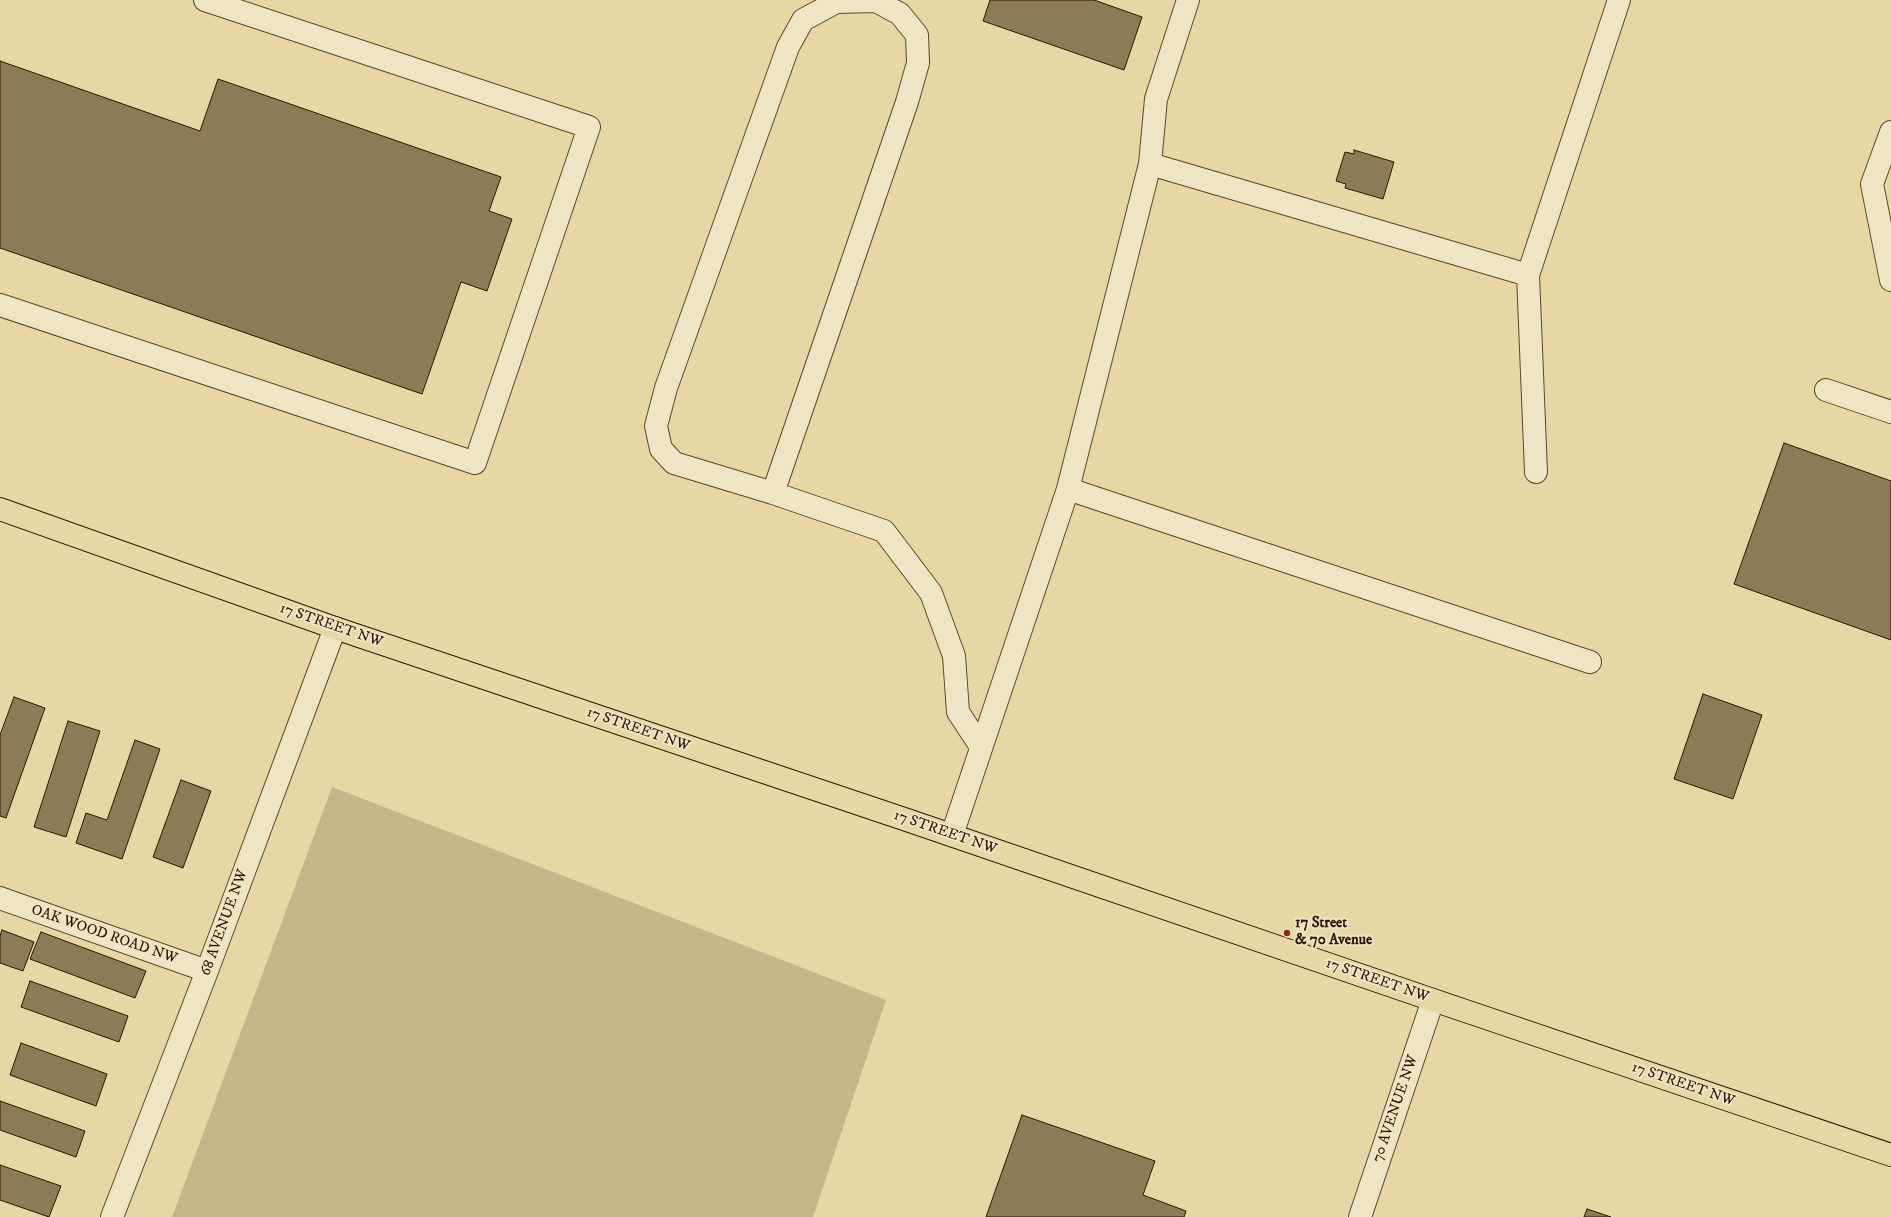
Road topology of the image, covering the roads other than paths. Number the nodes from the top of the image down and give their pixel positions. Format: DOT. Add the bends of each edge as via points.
graph roads {
  1 [pos="205,0"];
  2 [pos="1188,0"];
  3 [pos="1619,0"];
  4 [pos="1891,132"];
  5 [pos="1150,164"];
  6 [pos="1528,275"];
  7 [pos="1891,280"];
  8 [pos="0,305"];
  9 [pos="1826,390"];
  10 [pos="1891,412"];
  11 [pos="1536,472"];
  12 [pos="1068,489"];
  13 [pos="772,493"];
  14 [pos="0,509"];
  15 [pos="335,628"];
  16 [pos="1590,662"];
  17 [pos="981,747"];
  18 [pos="952,835"];
  19 [pos="0,898"];
  20 [pos="207,971"];
  21 [pos="1432,1000"];
  22 [pos="1891,1155"];
  23 [pos="112,1217"];
  24 [pos="1360,1217"];
  1 -- 8 [label="street" via="589,127 475,463"];
  2 -- 5 [label="street" via="1156,99"];
  3 -- 6 [label="street"];
  4 -- 7 [label="street" via="1872,184"];
  5 -- 6 [label="street"];
  5 -- 12 [label="street"];
  6 -- 11 [label="street"];
  9 -- 10 [label="street"];
  12 -- 16 [label="street"];
  12 -- 17 [label="street"];
  13 -- 13 [label="street" via="674,463 661,449 656,426 666,388 788,47 803,20 836,2 876,1 900,14 917,35 918,63 907,102"];
  13 -- 17 [label="street" via="884,531 931,593 954,656 958,712"];
  14 -- 15 [label="main road, 17 STREET NW"];
  15 -- 18 [label="main road, 17 STREET NW"];
  15 -- 20 [label="street, 68 AVENUE NW"];
  17 -- 18 [label="street"];
  18 -- 21 [label="main road, 17 STREET NW"];
  19 -- 20 [label="street, OAK WOOD ROAD NW"];
  20 -- 23 [label="street, 68 AVENUE NW"];
  21 -- 22 [label="main road, 17 STREET NW"];
  21 -- 24 [label="street, 70 AVENUE NW"];
}
